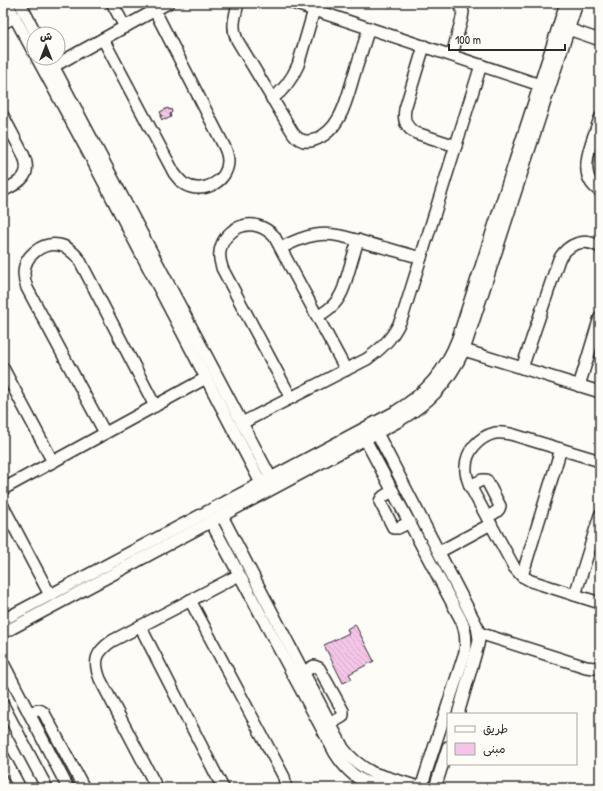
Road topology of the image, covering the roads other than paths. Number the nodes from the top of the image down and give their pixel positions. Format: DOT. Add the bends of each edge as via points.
graph roads {
  1 [pos="7,3"];
  2 [pos="20,3"];
  3 [pos="112,3"];
  4 [pos="168,3"];
  5 [pos="238,3"];
  6 [pos="293,3"];
  7 [pos="459,3"];
  8 [pos="566,3"];
  9 [pos="577,3"];
  10 [pos="155,10"];
  11 [pos="314,10"];
  12 [pos="15,17"];
  13 [pos="3,22"];
  14 [pos="32,26"];
  15 [pos="125,27"];
  16 [pos="369,28"];
  17 [pos="568,29"];
  18 [pos="26,37"];
  19 [pos="103,39"];
  20 [pos="600,40"];
  21 [pos="424,46"];
  22 [pos="66,55"];
  23 [pos="452,55"];
  24 [pos="481,65"];
  25 [pos="42,66"];
  26 [pos="53,66"];
  27 [pos="540,84"];
  28 [pos="272,99"];
  29 [pos="3,116"];
  30 [pos="600,118"];
  31 [pos="456,146"];
  32 [pos="93,152"];
  33 [pos="600,190"];
  34 [pos="3,191"];
  35 [pos="358,240"];
  36 [pos="600,247"];
  37 [pos="281,248"];
  38 [pos="421,258"];
  39 [pos="163,283"];
  40 [pos="318,316"];
  41 [pos="600,317"];
  42 [pos="464,350"];
  43 [pos="3,368"];
  44 [pos="522,368"];
  45 [pos="346,370"];
  46 [pos="206,378"];
  47 [pos="579,386"];
  48 [pos="600,392"];
  49 [pos="291,398"];
  50 [pos="154,406"];
  51 [pos="242,424"];
  52 [pos="105,433"];
  53 [pos="377,433"];
  54 [pos="365,439"];
  55 [pos="561,449"];
  56 [pos="53,462"];
  57 [pos="600,462"];
  58 [pos="266,480"];
  59 [pos="470,486"];
  60 [pos="3,489"];
  61 [pos="393,491"];
  62 [pos="3,506"];
  63 [pos="600,515"];
  64 [pos="222,516"];
  65 [pos="489,520"];
  66 [pos="211,522"];
  67 [pos="410,522"];
  68 [pos="439,552"];
  69 [pos="239,575"];
  70 [pos="522,576"];
  71 [pos="50,595"];
  72 [pos="575,595"];
  73 [pos="190,600"];
  74 [pos="600,603"];
  75 [pos="3,620"];
  76 [pos="140,626"];
  77 [pos="3,633"];
  78 [pos="479,633"];
  79 [pos="3,663"];
  80 [pos="600,667"];
  81 [pos="303,672"];
  82 [pos="3,705"];
  83 [pos="29,713"];
  84 [pos="458,713"];
  85 [pos="330,724"];
  86 [pos="447,750"];
  87 [pos="3,756"];
  88 [pos="363,785"];
  89 [pos="20,788"];
  90 [pos="47,788"];
  91 [pos="68,788"];
  92 [pos="84,788"];
  93 [pos="157,788"];
  94 [pos="223,788"];
  95 [pos="285,788"];
  96 [pos="386,788"];
  97 [pos="422,788"];
  98 [pos="436,788"];
  1 -- 12 [label="street"];
  2 -- 14 [label="street"];
  3 -- 15 [label="street"];
  4 -- 10 [label="street"];
  5 -- 28 [label="street" via="233,22 235,35"];
  6 -- 11 [label="street"];
  7 -- 23 [label="street" via="463,12"];
  8 -- 27 [label="street"];
  9 -- 17 [label="street"];
  10 -- 15 [label="street"];
  10 -- 19 [label="street" via="227,153 226,170 213,185 193,188 178,179"];
  11 -- 16 [label="street"];
  11 -- 28 [label="street" via="295,73"];
  12 -- 13 [label="street"];
  12 -- 18 [label="street"];
  15 -- 19 [label="street"];
  16 -- 21 [label="street"];
  16 -- 28 [label="street" via="342,113 323,135 306,142 296,137"];
  17 -- 20 [label="street"];
  17 -- 42 [label="street"];
  19 -- 22 [label="street"];
  21 -- 23 [label="street"];
  21 -- 31 [label="street" via="405,109 404,121 411,131"];
  23 -- 24 [label="street"];
  24 -- 27 [label="street"];
  24 -- 31 [label="street"];
  25 -- 32 [label="street"];
  26 -- 32 [label="street"];
  27 -- 58 [label="street" via="458,338 453,352 438,376 407,404"];
  29 -- 34 [label="street" via="27,166 19,183"];
  30 -- 33 [label="street" via="586,165 591,182"];
  31 -- 38 [label="street"];
  32 -- 39 [label="street"];
  35 -- 37 [label="street" via="317,234 298,239"];
  35 -- 38 [label="street"];
  35 -- 40 [label="street" via="337,302"];
  36 -- 44 [label="street" via="583,242 568,247 563,252"];
  37 -- 40 [label="street"];
  37 -- 49 [label="street" via="267,229 248,225 230,232 220,249 220,259 222,268"];
  38 -- 45 [label="street" via="403,315 393,335 377,352"];
  39 -- 46 [label="street"];
  39 -- 51 [label="street"];
  40 -- 45 [label="street"];
  41 -- 47 [label="street"];
  42 -- 44 [label="street"];
  42 -- 53 [label="street" via="451,375 432,397 410,415"];
  43 -- 56 [label="street"];
  44 -- 47 [label="street"];
  45 -- 49 [label="street"];
  46 -- 50 [label="street"];
  46 -- 58 [label="street"];
  47 -- 48 [label="street"];
  49 -- 51 [label="street"];
  50 -- 52 [label="street"];
  50 -- 52 [label="street" via="79,258 74,252 59,245 42,247 35,251 25,264 24,280"];
  51 -- 58 [label="street"];
  52 -- 56 [label="street"];
  53 -- 54 [label="street"];
  53 -- 68 [label="street"];
  54 -- 61 [label="street"];
  54 -- 64 [label="street"];
  55 -- 57 [label="street"];
  55 -- 59 [label="street" via="514,435 494,433 471,449 466,468"];
  55 -- 70 [label="street"];
  56 -- 60 [label="street"];
  58 -- 71 [label="street"];
  59 -- 65 [label="street"];
  59 -- 65 [label="street" via="484,479 487,481 500,506"];
  61 -- 67 [label="street"];
  61 -- 67 [label="street" via="380,500 393,527 398,528"];
  62 -- 71 [label="street"];
  63 -- 72 [label="street"];
  64 -- 66 [label="street"];
  64 -- 81 [label="street"];
  65 -- 68 [label="street"];
  65 -- 70 [label="street" via="514,567"];
  66 -- 69 [label="street"];
  66 -- 77 [label="street"];
  67 -- 97 [label="street" via="466,634 465,652"];
  68 -- 78 [label="street"];
  69 -- 73 [label="street"];
  69 -- 88 [label="street" via="330,746"];
  70 -- 72 [label="street"];
  71 -- 75 [label="street"];
  72 -- 74 [label="street"];
  73 -- 76 [label="street"];
  73 -- 95 [label="street" via="284,777"];
  76 -- 93 [label="street" via="104,646 96,662 100,679"];
  76 -- 94 [label="street"];
  78 -- 80 [label="street" via="586,667"];
  78 -- 84 [label="street" via="478,645"];
  79 -- 83 [label="street"];
  81 -- 85 [label="street"];
  81 -- 85 [label="street" via="314,666 319,668 343,711 342,716"];
  82 -- 90 [label="street"];
  83 -- 91 [label="street"];
  83 -- 92 [label="street" via="40,710 44,713"];
  85 -- 97 [label="street" via="343,748 359,765 373,773"];
  86 -- 98 [label="street"];
  87 -- 89 [label="street"];
  88 -- 96 [label="street"];
}
